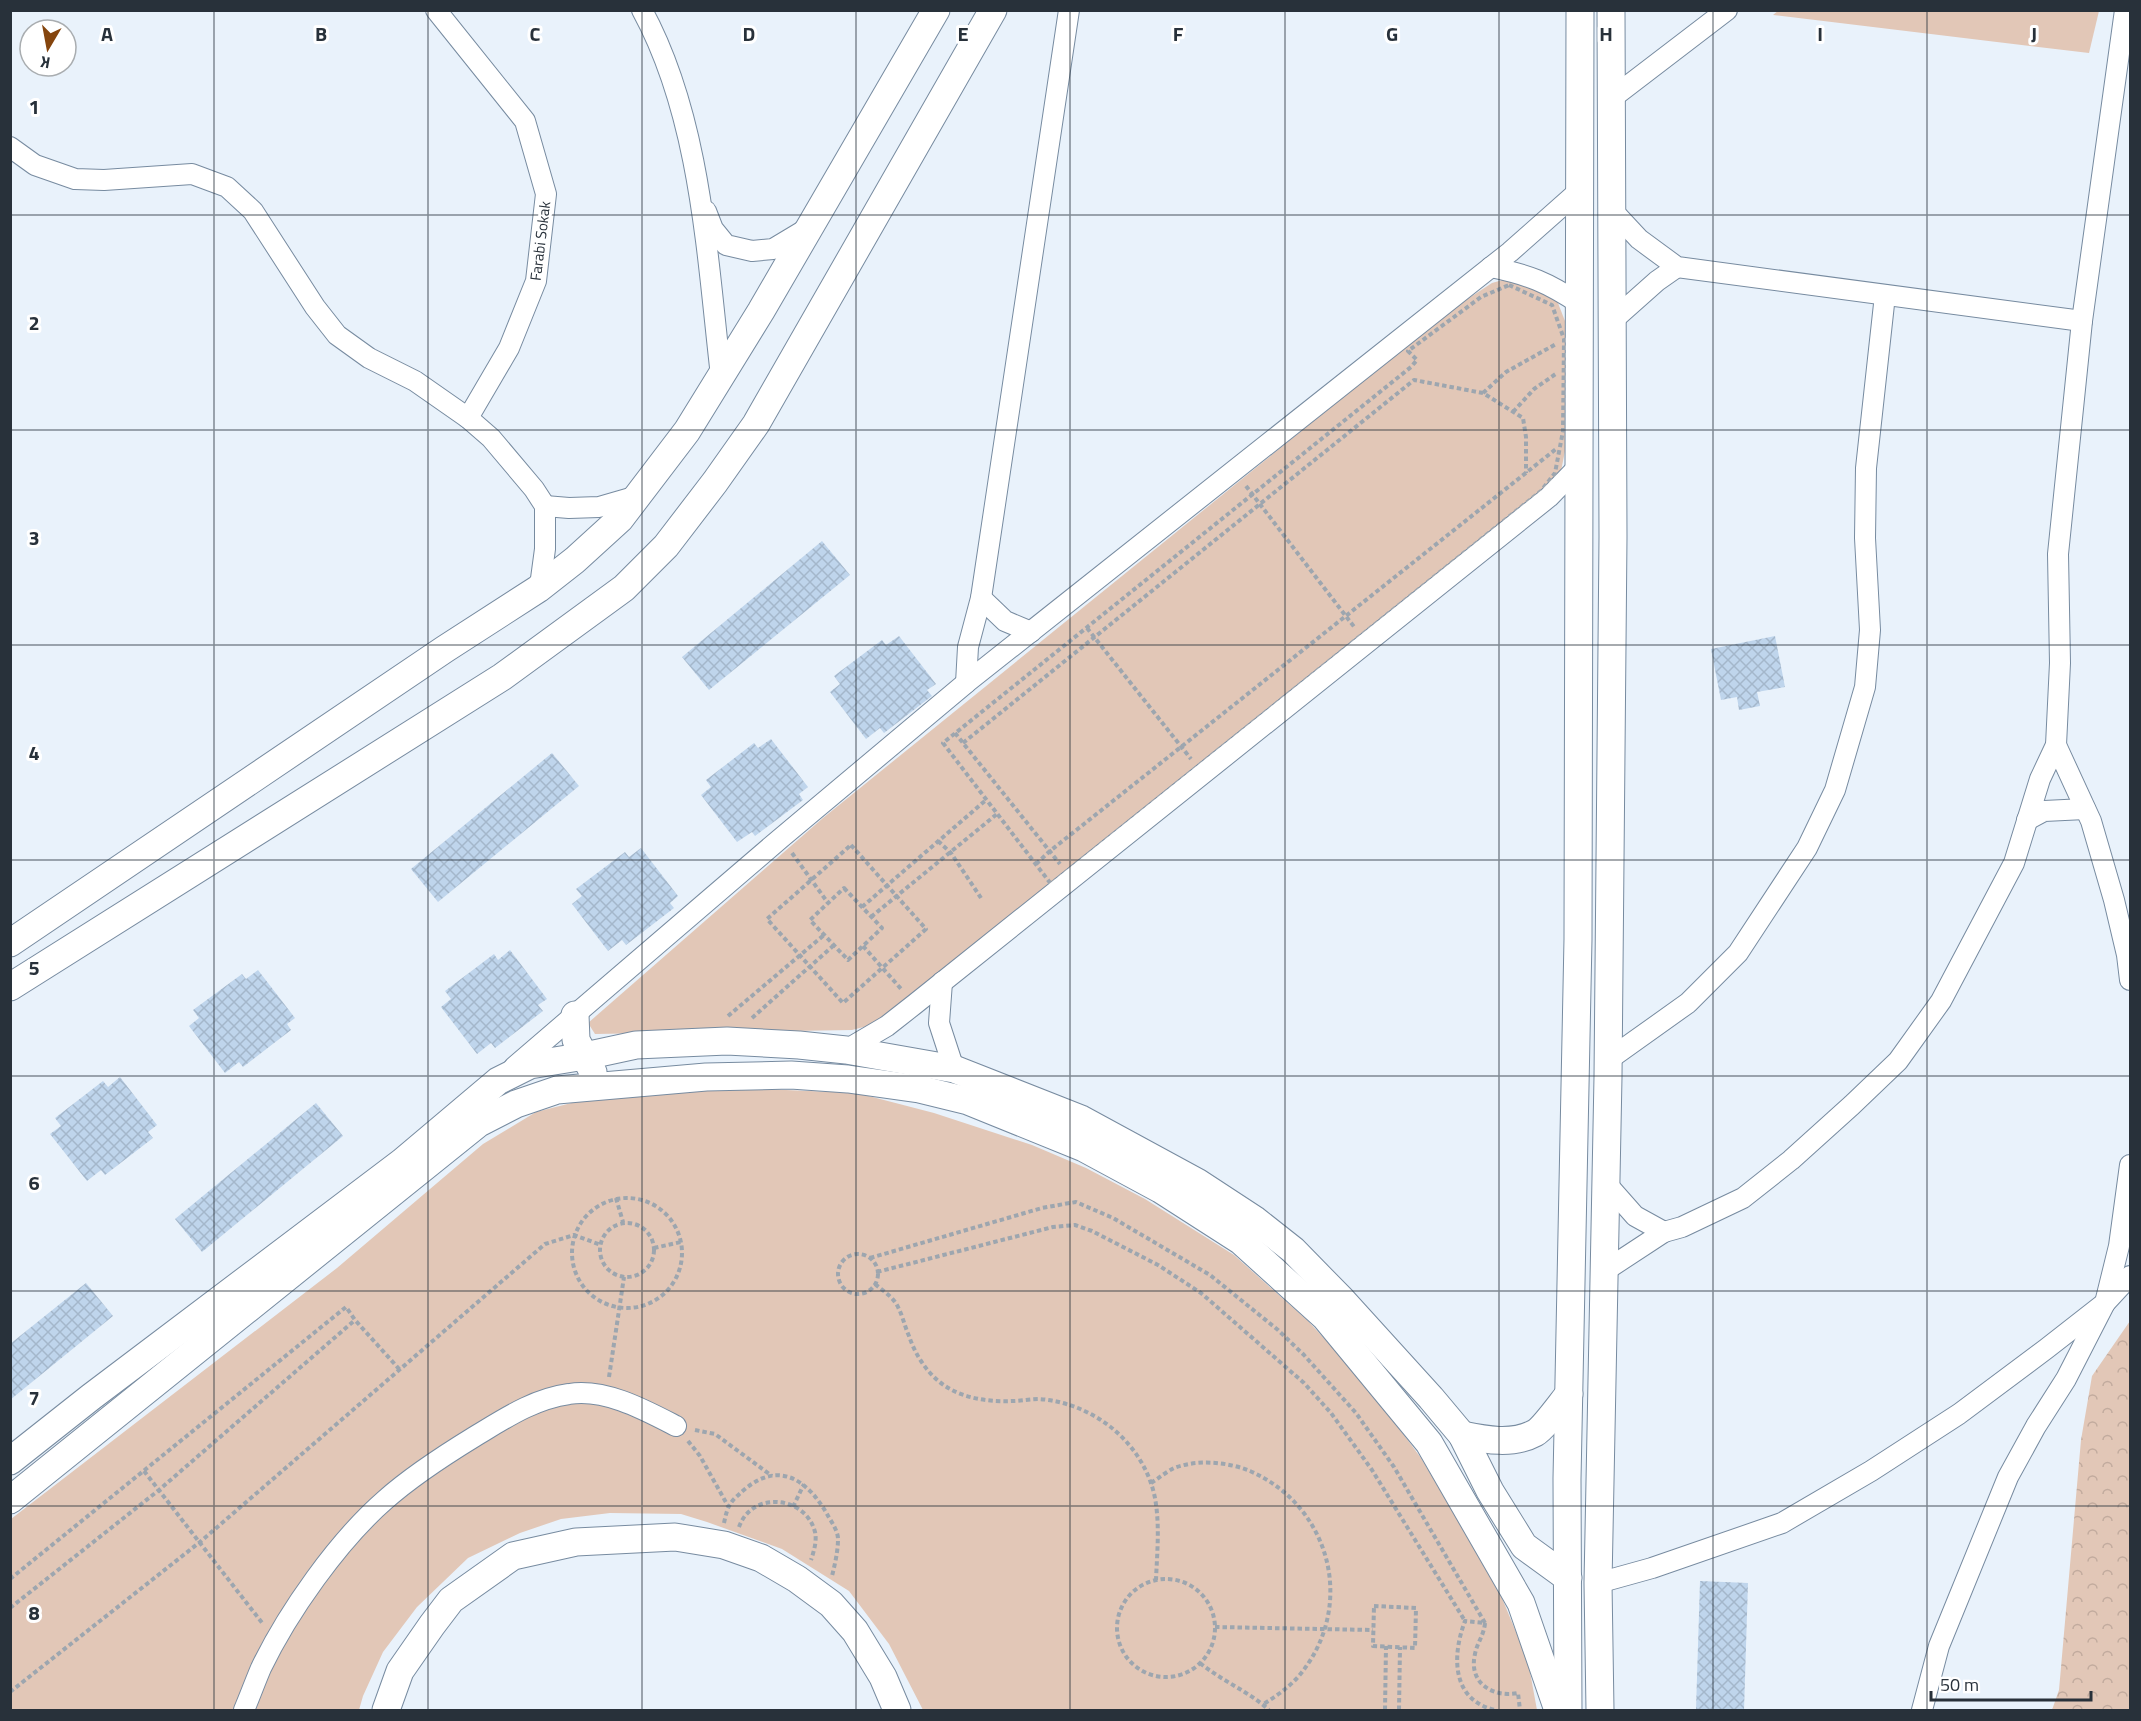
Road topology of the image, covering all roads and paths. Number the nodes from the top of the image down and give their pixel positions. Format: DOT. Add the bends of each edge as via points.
graph roads {
  1 [pos="436,10"];
  2 [pos="642,10"];
  3 [pos="936,10"];
  4 [pos="993,10"];
  5 [pos="1069,10"];
  6 [pos="1580,10"];
  7 [pos="1611,10"];
  8 [pos="1727,10"];
  9 [pos="2125,10"];
  10 [pos="1612,98"];
  11 [pos="10,147"];
  12 [pos="1580,190"];
  13 [pos="700,195"];
  14 [pos="1612,210"];
  15 [pos="808,228"];
  16 [pos="1491,267"];
  17 [pos="1677,267"];
  18 [pos="1885,295"];
  19 [pos="1580,304"];
  20 [pos="1612,321"];
  21 [pos="2082,321"];
  22 [pos="1564,339"];
  23 [pos="1564,368"];
  24 [pos="721,376"];
  25 [pos="1483,393"];
  26 [pos="1514,412"];
  27 [pos="468,418"];
  28 [pos="1560,446"];
  29 [pos="1579,466"];
  30 [pos="1234,470"];
  31 [pos="1526,473"];
  32 [pos="1252,494"];
  33 [pos="637,496"];
  34 [pos="1260,504"];
  35 [pos="545,506"];
  36 [pos="540,586"];
  37 [pos="981,598"];
  38 [pos="1346,616"];
  39 [pos="1087,628"];
  40 [pos="1030,632"];
  41 [pos="1361,636"];
  42 [pos="1094,637"];
  43 [pos="966,683"];
  44 [pos="955,733"];
  45 [pos="963,743"];
  46 [pos="2056,745"];
  47 [pos="1181,747"];
  48 [pos="1197,767"];
  49 [pos="986,800"];
  50 [pos="2085,809"];
  51 [pos="998,814"];
  52 [pos="2027,820"];
  53 [pos="781,838"];
  54 [pos="938,841"];
  55 [pos="1050,851"];
  56 [pos="951,853"];
  57 [pos="1036,864"];
  58 [pos="1066,872"];
  59 [pos="811,880"];
  60 [pos="887,885"];
  61 [pos="897,896"];
  62 [pos="981,898"];
  63 [pos="828,903"];
  64 [pos="862,907"];
  65 [pos="871,917"];
  66 [pos="824,935"];
  67 [pos="10,943"];
  68 [pos="834,945"];
  69 [pos="863,946"];
  70 [pos="800,956"];
  71 [pos="810,966"];
  72 [pos="883,968"];
  73 [pos="2130,980"];
  74 [pos="942,982"];
  75 [pos="10,987"];
  76 [pos="915,1004"];
  77 [pos="575,1015"];
  78 [pos="727,1041"];
  79 [pos="698,1042"];
  80 [pos="846,1050"];
  81 [pos="585,1056"];
  82 [pos="1608,1060"];
  83 [pos="954,1069"];
  84 [pos="498,1081"];
  85 [pos="600,1086"];
  86 [pos="2130,1165"];
  87 [pos="1605,1182"];
  88 [pos="2129,1191"];
  89 [pos="616,1198"];
  90 [pos="623,1222"];
  91 [pos="1664,1232"];
  92 [pos="574,1235"];
  93 [pos="681,1242"];
  94 [pos="601,1245"];
  95 [pos="654,1248"];
  96 [pos="870,1258"];
  97 [pos="877,1272"];
  98 [pos="1603,1272"];
  99 [pos="2130,1276"];
  100 [pos="624,1277"];
  101 [pos="875,1284"];
  102 [pos="2104,1303"];
  103 [pos="620,1307"];
  104 [pos="355,1320"];
  105 [pos="400,1370"];
  106 [pos="1569,1394"];
  107 [pos="606,1397"];
  108 [pos="676,1426"];
  109 [pos="1462,1435"];
  110 [pos="10,1461"];
  111 [pos="144,1471"];
  112 [pos="773,1476"];
  113 [pos="1151,1483"];
  114 [pos="804,1484"];
  115 [pos="159,1490"];
  116 [pos="10,1500"];
  117 [pos="728,1506"];
  118 [pos="793,1507"];
  119 [pos="200,1542"];
  120 [pos="727,1546"];
  121 [pos="1568,1578"];
  122 [pos="10,1579"];
  123 [pos="1156,1580"];
  124 [pos="1598,1583"];
  125 [pos="811,1589"];
  126 [pos="10,1608"];
  127 [pos="1465,1621"];
  128 [pos="1485,1623"];
  129 [pos="1215,1627"];
  130 [pos="1324,1629"];
  131 [pos="1373,1630"];
  132 [pos="276,1642"];
  133 [pos="1386,1646"];
  134 [pos="1400,1647"];
  135 [pos="1200,1663"];
  136 [pos="10,1692"];
  137 [pos="1263,1705"];
  138 [pos="244,1710"];
  139 [pos="386,1710"];
  140 [pos="897,1710"];
  141 [pos="1269,1710"];
  142 [pos="1385,1710"];
  143 [pos="1399,1710"];
  144 [pos="1495,1710"];
  145 [pos="1520,1710"];
  146 [pos="1558,1710"];
  147 [pos="1568,1710"];
  148 [pos="1600,1710"];
  149 [pos="1922,1710"];
  1 -- 27 [label="street, Farabi Sokak" via="525,121 546,195 536,281 508,348"];
  2 -- 13 [label="street" via="675,85"];
  3 -- 15 [label="street"];
  4 -- 75 [label="street" via="756,424 666,546 624,588 502,677"];
  5 -- 37 [label="street"];
  6 -- 12 [label="street"];
  7 -- 10 [label="street"];
  8 -- 10 [label="street"];
  9 -- 21 [label="street"];
  10 -- 14 [label="street"];
  11 -- 27 [label="street" via="35,165 75,178 192,174 226,187 253,211 337,335"];
  12 -- 16 [label="street"];
  12 -- 19 [label="street"];
  13 -- 15 [label="street" via="714,230 726,245 752,251 773,249"];
  13 -- 24 [label="street"];
  14 -- 17 [label="street" via="1639,239"];
  14 -- 20 [label="street"];
  15 -- 24 [label="street"];
  16 -- 19 [label="street" via="1526,274"];
  16 -- 30 [label="street"];
  17 -- 18 [label="street"];
  17 -- 20 [label="street"];
  18 -- 21 [label="street"];
  18 -- 82 [label="street" via="1866,468 1864,538 1870,630 1865,687 1835,790 1807,848 1738,952 1688,1003"];
  19 -- 29 [label="street"];
  20 -- 82 [label="street"];
  21 -- 46 [label="street" via="2058,554 2060,663"];
  22 -- 23 [label="path"];
  22 -- 25 [label="path" via="1506,372"];
  22 -- 32 [label="path" via="1552,305 1509,285 1481,297 1408,351 1417,360 1411,367"];
  23 -- 26 [label="path" via="1534,389"];
  23 -- 28 [label="path"];
  24 -- 33 [label="street" via="687,431"];
  25 -- 26 [label="path"];
  25 -- 34 [label="path" via="1414,380"];
  26 -- 31 [label="path" via="1523,418"];
  27 -- 35 [label="street" via="491,438"];
  28 -- 31 [label="path"];
  28 -- 41 [label="path" via="1555,473 1541,491"];
  29 -- 74 [label="street" via="1549,497"];
  29 -- 106 [label="street" via="1578,939"];
  30 -- 32 [label="path"];
  30 -- 40 [label="street"];
  31 -- 38 [label="path"];
  32 -- 34 [label="path"];
  32 -- 39 [label="path"];
  33 -- 35 [label="street" via="599,507"];
  33 -- 36 [label="street" via="620,519"];
  34 -- 38 [label="path"];
  34 -- 42 [label="path"];
  35 -- 36 [label="street"];
  36 -- 67 [label="street"];
  37 -- 40 [label="street" via="1005,621"];
  37 -- 43 [label="street" via="968,647"];
  38 -- 41 [label="path"];
  38 -- 47 [label="path"];
  39 -- 42 [label="path"];
  39 -- 44 [label="path"];
  40 -- 43 [label="street"];
  41 -- 48 [label="path"];
  42 -- 45 [label="path"];
  42 -- 47 [label="path"];
  43 -- 53 [label="street"];
  44 -- 45 [label="path"];
  44 -- 49 [label="path" via="943,743"];
  45 -- 55 [label="path"];
  46 -- 50 [label="street"];
  46 -- 52 [label="street"];
  47 -- 48 [label="path"];
  47 -- 55 [label="path"];
  48 -- 58 [label="path"];
  49 -- 51 [label="path"];
  49 -- 54 [label="path"];
  50 -- 52 [label="street" via="2044,811"];
  50 -- 73 [label="street" via="2114,900"];
  51 -- 56 [label="path"];
  51 -- 57 [label="path"];
  52 -- 91 [label="street" via="2014,863 1941,1001 1898,1061 1826,1129 1743,1198"];
  53 -- 59 [label="path"];
  53 -- 77 [label="street"];
  54 -- 56 [label="path"];
  54 -- 60 [label="path"];
  55 -- 57 [label="path"];
  55 -- 58 [label="path"];
  56 -- 61 [label="path"];
  56 -- 62 [label="path"];
  57 -- 58 [label="path" via="1051,884"];
  59 -- 60 [label="path" via="851,845"];
  59 -- 63 [label="path"];
  59 -- 70 [label="path" via="767,919"];
  60 -- 61 [label="path"];
  60 -- 64 [label="path"];
  61 -- 65 [label="path"];
  61 -- 72 [label="path" via="927,929"];
  63 -- 64 [label="path" via="844,888"];
  63 -- 66 [label="path" via="810,920"];
  64 -- 65 [label="path"];
  65 -- 69 [label="path" via="882,928"];
  66 -- 68 [label="path"];
  66 -- 70 [label="path"];
  68 -- 69 [label="path" via="848,960"];
  68 -- 71 [label="path"];
  69 -- 72 [label="path"];
  70 -- 71 [label="path"];
  70 -- 79 [label="path"];
  71 -- 72 [label="path" via="843,1003"];
  71 -- 78 [label="path"];
  72 -- 76 [label="path"];
  74 -- 76 [label="street"];
  74 -- 83 [label="street" via="939,1023"];
  76 -- 80 [label="street"];
  77 -- 81 [label="street" via="576,1041"];
  77 -- 84 [label="street"];
  78 -- 79 [label="street"];
  78 -- 80 [label="street"];
  79 -- 81 [label="street" via="636,1045"];
  80 -- 83 [label="street"];
  81 -- 84 [label="street" via="530,1065"];
  81 -- 85 [label="street"];
  82 -- 87 [label="street"];
  83 -- 109 [label="street" via="1081,1119 1197,1182 1255,1220 1293,1250 1342,1300"];
  84 -- 110 [label="street" via="402,1161"];
  85 -- 116 [label="street" via="557,1090 516,1104 479,1123"];
  85 -- 146 [label="street" via="791,1075 848,1078 968,1101 1084,1148 1160,1189 1241,1240 1325,1317 1429,1443 1521,1602"];
  86 -- 88 [label="street"];
  87 -- 91 [label="street" via="1635,1215"];
  87 -- 98 [label="street"];
  88 -- 102 [label="street"];
  89 -- 90 [label="path"];
  89 -- 92 [label="path" via="592,1210"];
  89 -- 93 [label="path" via="642,1199 654,1205 674,1223"];
  90 -- 94 [label="path" via="611,1228"];
  90 -- 95 [label="path" via="647,1231"];
  91 -- 98 [label="street"];
  92 -- 94 [label="path"];
  92 -- 103 [label="path" via="571,1257 580,1282 599,1300"];
  92 -- 105 [label="path" via="545,1244"];
  93 -- 95 [label="path"];
  93 -- 103 [label="path" via="678,1274 662,1296 638,1307"];
  94 -- 100 [label="path" via="603,1263"];
  95 -- 100 [label="path" via="648,1267 638,1275"];
  96 -- 97 [label="path"];
  96 -- 101 [label="path" via="859,1254 847,1257 839,1266 838,1278 843,1288 854,1294 866,1292"];
  96 -- 128 [label="path" via="1042,1208 1076,1202 1113,1218 1210,1275 1278,1330 1356,1413 1394,1467"];
  97 -- 101 [label="path"];
  97 -- 127 [label="path" via="1053,1227 1075,1225 1158,1265 1201,1293 1242,1328 1304,1383 1331,1413 1372,1470"];
  98 -- 124 [label="street"];
  99 -- 102 [label="street"];
  100 -- 103 [label="path"];
  101 -- 113 [label="path" via="895,1302 918,1358 949,1389 974,1398 1036,1399 1078,1407 1115,1430 1135,1453"];
  102 -- 124 [label="street" via="1959,1414 1782,1523"];
  102 -- 149 [label="street" via="2066,1379 2008,1477 1939,1646"];
  103 -- 107 [label="path"];
  104 -- 105 [label="path"];
  104 -- 111 [label="path" via="346,1307"];
  104 -- 115 [label="path"];
  105 -- 119 [label="path"];
  106 -- 109 [label="street" via="1537,1432 1510,1440"];
  106 -- 121 [label="street"];
  107 -- 108 [label="street"];
  107 -- 132 [label="street" via="570,1393 522,1408 433,1462 384,1500 350,1536 316,1576"];
  108 -- 112 [label="path" via="714,1434"];
  108 -- 117 [label="path" via="700,1456"];
  109 -- 121 [label="street" via="1524,1546"];
  111 -- 115 [label="path"];
  111 -- 122 [label="path"];
  112 -- 114 [label="path" via="789,1477"];
  112 -- 117 [label="path" via="752,1484"];
  113 -- 123 [label="path" via="1158,1518"];
  113 -- 130 [label="path" via="1174,1468 1212,1462 1239,1467 1277,1486 1305,1512 1328,1561"];
  114 -- 118 [label="path"];
  114 -- 125 [label="path" via="822,1505 838,1537 830,1582"];
  115 -- 119 [label="path"];
  115 -- 126 [label="path"];
  117 -- 120 [label="path"];
  118 -- 120 [label="path" via="772,1502 749,1510"];
  118 -- 125 [label="path" via="810,1519 816,1534"];
  119 -- 132 [label="path"];
  119 -- 136 [label="path"];
  120 -- 125 [label="street" via="761,1558"];
  120 -- 139 [label="street" via="675,1537 623,1539 576,1542 513,1556 451,1600 400,1671"];
  121 -- 147 [label="street"];
  123 -- 129 [label="path" via="1173,1580 1203,1596 1212,1610"];
  123 -- 135 [label="path" via="1140,1587 1119,1613 1120,1646 1129,1661 1159,1677 1176,1676"];
  124 -- 148 [label="street"];
  125 -- 140 [label="street" via="855,1631 883,1677"];
  127 -- 128 [label="path"];
  127 -- 144 [label="path" via="1457,1648 1458,1676 1472,1698"];
  128 -- 145 [label="path" via="1475,1651 1474,1670 1490,1692 1518,1693"];
  129 -- 130 [label="path"];
  129 -- 135 [label="path" via="1212,1644"];
  130 -- 131 [label="path"];
  130 -- 137 [label="path" via="1298,1677"];
  131 -- 133 [label="path" via="1373,1646"];
  131 -- 134 [label="path" via="1374,1606 1416,1608 1415,1648"];
  132 -- 138 [label="street"];
  133 -- 134 [label="path"];
  133 -- 142 [label="path"];
  134 -- 143 [label="path"];
  135 -- 137 [label="path"];
  137 -- 141 [label="path"];
}
